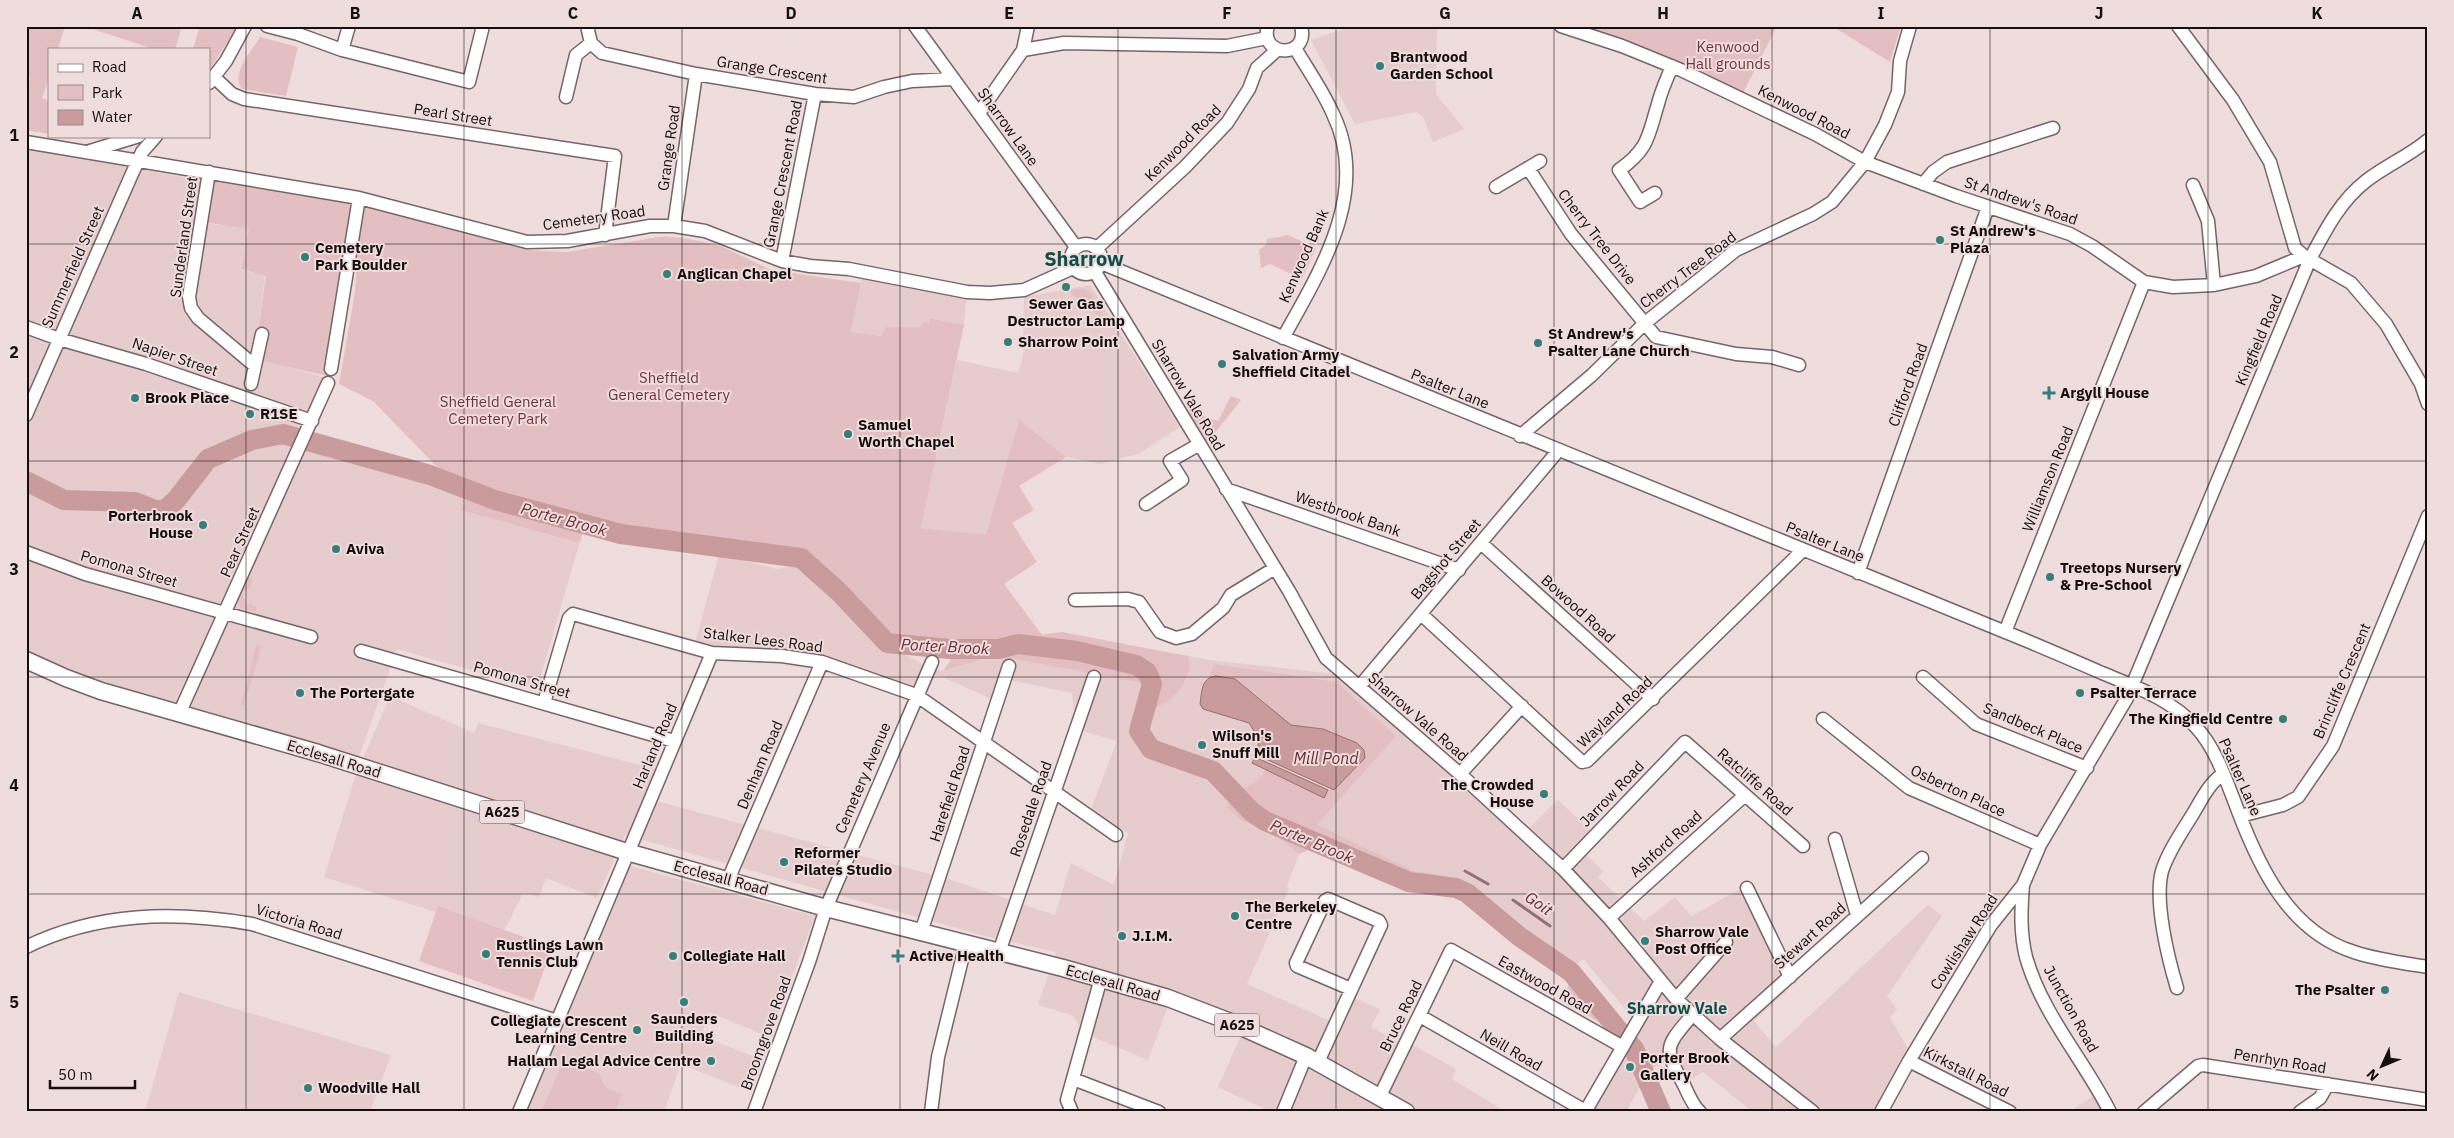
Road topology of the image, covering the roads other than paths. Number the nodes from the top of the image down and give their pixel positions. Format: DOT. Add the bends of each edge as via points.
graph roads {
  1 [pos="245,26"];
  2 [pos="267,26"];
  3 [pos="349,26"];
  4 [pos="483,26"];
  5 [pos="588,26"];
  6 [pos="915,26"];
  7 [pos="1028,26"];
  8 [pos="1301,26"];
  9 [pos="1561,26"];
  10 [pos="1910,26"];
  11 [pos="2178,26"];
  12 [pos="1267,32"];
  13 [pos="591,44"];
  14 [pos="1295,48"];
  15 [pos="342,50"];
  16 [pos="1023,50"];
  17 [pos="1277,50"];
  18 [pos="1672,66"];
  19 [pos="696,74"];
  20 [pos="952,79"];
  21 [pos="211,80"];
  22 [pos="815,94"];
  23 [pos="566,97"];
  24 [pos="979,113"];
  25 [pos="2053,128"];
  26 [pos="132,138"];
  27 [pos="155,138"];
  28 [pos="2428,140"];
  29 [pos="26,142"];
  30 [pos="87,152"];
  31 [pos="139,160"];
  32 [pos="1540,160"];
  33 [pos="1865,162"];
  34 [pos="1528,168"];
  35 [pos="209,172"];
  36 [pos="1923,184"];
  37 [pos="2192,186"];
  38 [pos="1496,187"];
  39 [pos="1655,193"];
  40 [pos="359,198"];
  41 [pos="1988,207"];
  42 [pos="674,226"];
  43 [pos="605,235"];
  44 [pos="1076,247"];
  45 [pos="1097,248"];
  46 [pos="2307,257"];
  47 [pos="782,261"];
  48 [pos="1098,267"];
  49 [pos="1073,268"];
  50 [pos="2144,282"];
  51 [pos="2214,285"];
  52 [pos="1645,323"];
  53 [pos="26,327"];
  54 [pos="262,334"];
  55 [pos="1283,338"];
  56 [pos="59,339"];
  57 [pos="1799,365"];
  58 [pos="255,366"];
  59 [pos="331,369"];
  60 [pos="328,382"];
  61 [pos="251,384"];
  62 [pos="2428,404"];
  63 [pos="26,415"];
  64 [pos="310,426"];
  65 [pos="1520,436"];
  66 [pos="1198,445"];
  67 [pos="1558,451"];
  68 [pos="1226,489"];
  69 [pos="1146,504"];
  70 [pos="2428,516"];
  71 [pos="1480,543"];
  72 [pos="1802,551"];
  73 [pos="26,552"];
  74 [pos="1275,568"];
  75 [pos="1459,570"];
  76 [pos="1858,573"];
  77 [pos="1075,600"];
  78 [pos="226,613"];
  79 [pos="1421,614"];
  80 [pos="2005,632"];
  81 [pos="311,637"];
  82 [pos="361,651"];
  83 [pos="712,653"];
  84 [pos="27,659"];
  85 [pos="822,662"];
  86 [pos="932,662"];
  87 [pos="1009,666"];
  88 [pos="1923,677"];
  89 [pos="1094,678"];
  90 [pos="2133,685"];
  91 [pos="1359,687"];
  92 [pos="916,695"];
  93 [pos="1653,699"];
  94 [pos="544,703"];
  95 [pos="1522,706"];
  96 [pos="179,714"];
  97 [pos="1823,719"];
  98 [pos="674,741"];
  99 [pos="1685,742"];
  100 [pos="983,744"];
  101 [pos="2087,768"];
  102 [pos="1460,774"];
  103 [pos="2223,774"];
  104 [pos="1054,792"];
  105 [pos="1745,795"];
  106 [pos="2240,816"];
  107 [pos="1116,835"];
  108 [pos="1835,839"];
  109 [pos="2040,845"];
  110 [pos="1803,846"];
  111 [pos="627,852"];
  112 [pos="1922,858"];
  113 [pos="1563,869"];
  114 [pos="728,880"];
  115 [pos="2023,885"];
  116 [pos="1747,888"];
  117 [pos="826,908"];
  118 [pos="1857,915"];
  119 [pos="1609,918"];
  120 [pos="921,932"];
  121 [pos="1726,942"];
  122 [pos="966,943"];
  123 [pos="26,947"];
  124 [pos="1451,950"];
  125 [pos="999,952"];
  126 [pos="2428,967"];
  127 [pos="1790,977"];
  128 [pos="1101,978"];
  129 [pos="1661,981"];
  130 [pos="2177,988"];
  131 [pos="1351,989"];
  132 [pos="1676,999"];
  133 [pos="1693,1014"];
  134 [pos="1420,1016"];
  135 [pos="557,1021"];
  136 [pos="1720,1038"];
  137 [pos="1624,1046"];
  138 [pos="1312,1059"];
  139 [pos="1909,1061"];
  140 [pos="1072,1079"];
  141 [pos="2328,1084"];
  142 [pos="1380,1096"];
  143 [pos="2428,1100"];
  144 [pos="1586,1111"];
  145 [pos="519,1112"];
  146 [pos="754,1112"];
  147 [pos="931,1112"];
  148 [pos="1072,1112"];
  149 [pos="1159,1112"];
  150 [pos="1283,1112"];
  151 [pos="1406,1112"];
  152 [pos="1700,1112"];
  153 [pos="1813,1112"];
  154 [pos="1881,1112"];
  155 [pos="2010,1112"];
  156 [pos="2110,1112"];
  157 [pos="2144,1112"];
  158 [pos="2300,1112"];
  1 -- 21 [label="street"];
  2 -- 15 [label="street"];
  3 -- 15 [label="street"];
  4 -- 15 [label="street" via="469,82"];
  5 -- 13 [label="street"];
  6 -- 20 [label="street, Sharrow Lane"];
  7 -- 16 [label="street"];
  8 -- 14 [label="street" via="1302,38"];
  9 -- 18 [label="street, Kenwood Road"];
  10 -- 33 [label="street, Cherry Tree Road" via="1900,61 1898,92"];
  11 -- 46 [label="street" via="2233,100 2262,148 2278,187 2295,248"];
  12 -- 16 [label="street" via="1227,46 1064,43"];
  12 -- 17 [label="street"];
  13 -- 19 [label="street, Grange Crescent" via="602,53"];
  13 -- 23 [label="street" via="576,55"];
  14 -- 17 [label="street"];
  14 -- 55 [label="street, Kenwood Bank" via="1334,115 1344,146 1347,180 1338,226 1314,282"];
  16 -- 24 [label="street"];
  17 -- 45 [label="street, Kenwood Road" via="1257,68 1249,89 1227,123 1186,167"];
  18 -- 33 [label="street, Kenwood Road" via="1815,134"];
  18 -- 39 [label="street" via="1658,103 1653,128 1643,148 1636,158 1619,170 1640,202"];
  19 -- 22 [label="street, Grange Crescent"];
  19 -- 42 [label="street, Grange Road"];
  20 -- 22 [label="street, Grange Crescent" via="884,86 854,97"];
  20 -- 24 [label="street, Sharrow Lane"];
  21 -- 43 [label="street, Pearl Street" via="244,99 615,156"];
  22 -- 47 [label="street, Grange Crescent Road"];
  24 -- 44 [label="street, Sharrow Lane"];
  25 -- 36 [label="street" via="1947,162"];
  26 -- 30 [label="street"];
  27 -- 31 [label="street, Summerfield Street"];
  28 -- 46 [label="street, Kingfield Road" via="2353,192"];
  29 -- 30 [label="street, Cemetery Road"];
  30 -- 31 [label="street, Cemetery Road"];
  31 -- 35 [label="street, Cemetery Road"];
  31 -- 56 [label="street, Summerfield Street"];
  32 -- 34 [label="street"];
  33 -- 36 [label="street, St Andrew's Road"];
  33 -- 52 [label="street, Cherry Tree Road" via="1832,202 1736,250"];
  34 -- 38 [label="street"];
  34 -- 52 [label="street, Cherry Tree Drive" via="1567,229"];
  35 -- 40 [label="street, Cemetery Road"];
  35 -- 58 [label="street, Sunderland Street" via="189,297 191,308 198,318"];
  36 -- 41 [label="street, St Andrew's Road"];
  37 -- 51 [label="street" via="2208,221"];
  40 -- 43 [label="street, Cemetery Road" via="527,242 567,241"];
  40 -- 59 [label="street"];
  41 -- 50 [label="street, St Andrew's Road" via="2070,234"];
  41 -- 76 [label="street, Clifford Road"];
  42 -- 43 [label="street, Cemetery Road" via="650,226"];
  42 -- 47 [label="street, Cemetery Road" via="705,231"];
  44 -- 45 [label="street" via="1086,244"];
  44 -- 49 [label="street" via="1070,257"];
  45 -- 48 [label="street" via="1101,258"];
  46 -- 51 [label="street, St Andrew's Road" via="2256,276"];
  46 -- 62 [label="street" via="2350,283 2386,324 2421,384"];
  46 -- 90 [label="street, Kingfield Road"];
  47 -- 49 [label="street, Cemetery Road" via="849,269 967,292 990,293 1024,290"];
  48 -- 49 [label="street" via="1081,274"];
  48 -- 55 [label="street, Psalter Lane"];
  48 -- 66 [label="street, Sharrow Vale Road"];
  50 -- 51 [label="street, St Andrew's Road" via="2173,287"];
  50 -- 80 [label="street, Williamson Road"];
  52 -- 57 [label="street, Cherry Tree Drive" via="1656,337 1736,354 1772,357"];
  52 -- 65 [label="street, Cherry Tree Road" via="1592,375"];
  53 -- 56 [label="street, Napier Street"];
  54 -- 58 [label="street"];
  55 -- 65 [label="street, Psalter Lane"];
  56 -- 63 [label="street, Summerfield Street"];
  56 -- 64 [label="street, Napier Street" via="146,364"];
  58 -- 61 [label="street"];
  60 -- 64 [label="street, Pear Street"];
  64 -- 78 [label="street, Pear Street"];
  65 -- 67 [label="street, Psalter Lane"];
  66 -- 68 [label="street, Sharrow Vale Road"];
  66 -- 69 [label="street" via="1170,461 1182,480"];
  67 -- 71 [label="street, Bagshot Street"];
  67 -- 72 [label="street, Psalter Lane"];
  68 -- 74 [label="street, Sharrow Vale Road"];
  68 -- 75 [label="street, Westbrook Bank"];
  70 -- 106 [label="street, Brincliffe Crescent" via="2332,746 2298,797 2283,805"];
  71 -- 75 [label="street, Bagshot Street"];
  71 -- 93 [label="street, Bowood Road"];
  72 -- 76 [label="street, Psalter Lane"];
  72 -- 93 [label="street, Wayland Road"];
  73 -- 78 [label="street, Pomona Street" via="85,574"];
  74 -- 77 [label="street" via="1231,595 1223,608 1192,634 1176,638 1160,632 1140,602 1128,599"];
  74 -- 91 [label="street, Sharrow Vale Road" via="1326,658"];
  75 -- 79 [label="street, Bagshot Street"];
  76 -- 80 [label="street, Psalter Lane"];
  78 -- 81 [label="street, Pomona Street"];
  78 -- 96 [label="street, Pear Street"];
  79 -- 91 [label="street, Bagshot Street"];
  79 -- 95 [label="street, Wayland Road"];
  80 -- 90 [label="street, Psalter Lane"];
  82 -- 94 [label="street, Pomona Street"];
  83 -- 85 [label="street, Stalker Lees Road" via="782,656"];
  83 -- 94 [label="street, Stalker Lees Road" via="574,614 571,615"];
  83 -- 98 [label="street, Harland Road"];
  84 -- 96 [label="main road, Ecclesall Road / A625" via="101,691"];
  85 -- 92 [label="street, Stalker Lees Road"];
  85 -- 114 [label="street, Denham Road"];
  86 -- 92 [label="street, Cemetery Avenue"];
  87 -- 100 [label="street, Harefield Road"];
  88 -- 101 [label="street, Sandbeck Place" via="1976,724"];
  89 -- 104 [label="street, Rosedale Road"];
  90 -- 101 [label="street, Cowlishaw Road"];
  90 -- 103 [label="street, Psalter Lane" via="2163,700 2191,722 2214,752"];
  91 -- 102 [label="street, Sharrow Vale Road"];
  92 -- 100 [label="street, Stalker Lees Road"];
  92 -- 117 [label="street, Cemetery Avenue"];
  93 -- 95 [label="street, Wayland Road" via="1587,761 1582,762"];
  94 -- 98 [label="street, Pomona Street"];
  95 -- 102 [label="street"];
  96 -- 111 [label="main road, Ecclesall Road / A625" via="371,770"];
  97 -- 109 [label="street, Osberton Place" via="1909,788"];
  98 -- 111 [label="street, Harland Road"];
  99 -- 105 [label="street, Ratcliffe Road"];
  99 -- 113 [label="street, Jarrow Road"];
  100 -- 104 [label="street, Stalker Lees Road"];
  100 -- 120 [label="street, Harefield Road"];
  101 -- 109 [label="street, Cowlishaw Road"];
  102 -- 113 [label="street, Sharrow Vale Road"];
  103 -- 106 [label="street, Psalter Lane"];
  103 -- 130 [label="street" via="2212,781 2175,844 2161,878 2159,904"];
  104 -- 107 [label="street, Stalker Lees Road"];
  104 -- 125 [label="street, Rosedale Road"];
  105 -- 110 [label="street, Ratcliffe Road"];
  105 -- 119 [label="street, Ashford Road"];
  106 -- 126 [label="street, Psalter Lane" via="2258,861 2273,887 2309,928 2329,942 2353,952"];
  108 -- 118 [label="street"];
  109 -- 115 [label="street, Cowlishaw Road"];
  111 -- 114 [label="main road, Ecclesall Road / A625"];
  111 -- 135 [label="street, Harland Road"];
  112 -- 118 [label="street, Stewart Road"];
  113 -- 119 [label="street, Sharrow Vale Road"];
  114 -- 117 [label="main road, Ecclesall Road / A625"];
  115 -- 139 [label="street, Cowlishaw Road" via="2000,912"];
  115 -- 156 [label="street, Junction Road" via="2020,916 2033,978"];
  116 -- 127 [label="street"];
  117 -- 120 [label="main road, Ecclesall Road / A625"];
  117 -- 146 [label="street, Broomgrove Road"];
  118 -- 127 [label="street, Stewart Road"];
  119 -- 129 [label="street, Sharrow Vale Road"];
  120 -- 122 [label="main road, Ecclesall Road / A625"];
  121 -- 132 [label="street"];
  122 -- 125 [label="main road, Ecclesall Road / A625"];
  122 -- 147 [label="street" via="938,1058"];
  123 -- 135 [label="street, Victoria Road" via="64,931 100,922 137,916 210,917 260,926"];
  124 -- 134 [label="street, Bruce Road"];
  124 -- 137 [label="street, Eastwood Road"];
  125 -- 128 [label="main road, Ecclesall Road / A625"];
  127 -- 136 [label="street, Stewart Road"];
  128 -- 138 [label="main road, Ecclesall Road / A625" via="1179,1002"];
  128 -- 140 [label="street"];
  129 -- 132 [label="street, Sharrow Vale Road"];
  129 -- 137 [label="street"];
  131 -- 131 [label="street" via="1381,924 1328,899 1296,963"];
  131 -- 138 [label="street"];
  132 -- 133 [label="street, Sharrow Vale Road"];
  133 -- 136 [label="street, Sharrow Vale Road"];
  133 -- 152 [label="street" via="1673,1039 1668,1054"];
  134 -- 142 [label="street, Bruce Road"];
  134 -- 144 [label="street, Neill Road"];
  135 -- 145 [label="street, Harland Road"];
  136 -- 153 [label="street, Sharrow Vale Road"];
  137 -- 144 [label="street"];
  138 -- 142 [label="main road, Ecclesall Road / A625"];
  138 -- 150 [label="street"];
  139 -- 154 [label="street, Cowlishaw Road"];
  139 -- 155 [label="street, Kirkstall Road"];
  140 -- 148 [label="street" via="1067,1100"];
  140 -- 149 [label="street"];
  141 -- 143 [label="street, Penrhyn Road"];
  141 -- 157 [label="street, Penrhyn Road" via="2203,1065"];
  141 -- 158 [label="street" via="2320,1098"];
  142 -- 151 [label="main road, Ecclesall Road / A625"];
}
